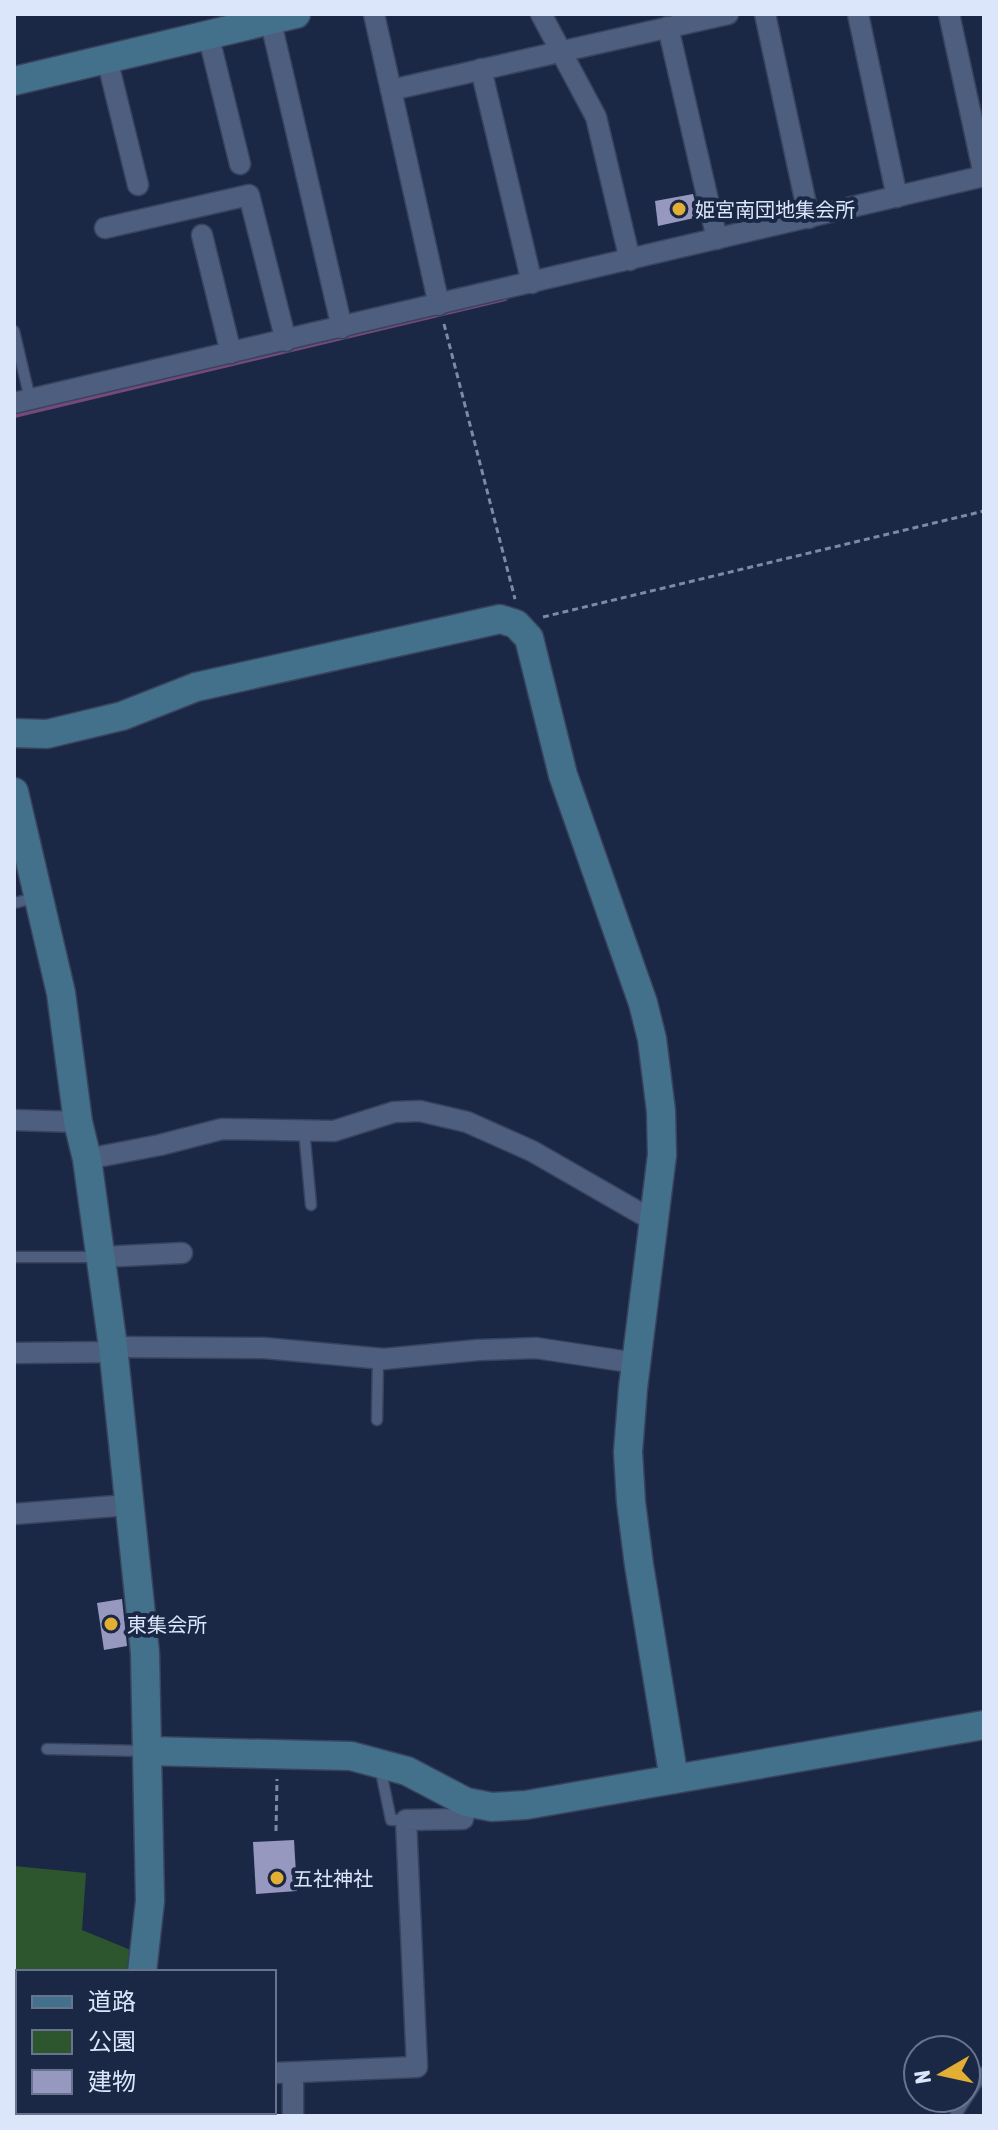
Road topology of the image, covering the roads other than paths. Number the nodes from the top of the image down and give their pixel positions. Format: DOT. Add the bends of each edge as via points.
graph roads {
  1 [pos="374,14"];
  2 [pos="541,14"];
  3 [pos="728,14"];
  4 [pos="765,14"];
  5 [pos="858,14"];
  6 [pos="949,14"];
  7 [pos="279,16"];
  8 [pos="668,27"];
  9 [pos="208,34"];
  10 [pos="560,50"];
  11 [pos="107,59"];
  12 [pos="481,69"];
  13 [pos="14,81"];
  14 [pos="391,90"];
  15 [pos="240,164"];
  16 [pos="984,176"];
  17 [pos="138,185"];
  18 [pos="897,197"];
  19 [pos="809,218"];
  20 [pos="105,228"];
  21 [pos="202,235"];
  22 [pos="717,239"];
  23 [pos="630,260"];
  24 [pos="532,283"];
  25 [pos="439,305"];
  26 [pos="342,328"];
  27 [pos="14,331"];
  28 [pos="286,341"];
  29 [pos="231,353"];
  30 [pos="22,401"];
  31 [pos="14,733"];
  32 [pos="14,792"];
  33 [pos="26,900"];
  34 [pos="14,1120"];
  35 [pos="78,1122"];
  36 [pos="304,1130"];
  37 [pos="87,1159"];
  38 [pos="311,1205"];
  39 [pos="654,1221"];
  40 [pos="182,1253"];
  41 [pos="14,1257"];
  42 [pos="101,1257"];
  43 [pos="113,1350"];
  44 [pos="14,1353"];
  45 [pos="378,1358"];
  46 [pos="636,1363"];
  47 [pos="377,1420"];
  48 [pos="128,1505"];
  49 [pos="14,1514"];
  50 [pos="984,1725"];
  51 [pos="47,1749"];
  52 [pos="147,1751"];
  53 [pos="380,1764"];
  54 [pos="674,1779"];
  55 [pos="466,1802"];
  56 [pos="406,1820"];
  57 [pos="142,1970"];
  58 [pos="984,2072"];
  59 [pos="284,2073"];
  60 [pos="293,2116"];
  61 [pos="955,2116"];
  1 -- 14 [label="street"];
  2 -- 10 [label="street"];
  3 -- 8 [label="street"];
  4 -- 19 [label="street"];
  5 -- 18 [label="street"];
  6 -- 16 [label="street"];
  7 -- 9 [label="street"];
  7 -- 26 [label="street"];
  8 -- 10 [label="street"];
  8 -- 22 [label="street"];
  9 -- 11 [label="street"];
  9 -- 15 [label="street"];
  10 -- 12 [label="street"];
  10 -- 23 [label="street" via="596,117"];
  11 -- 13 [label="street"];
  11 -- 17 [label="street"];
  12 -- 14 [label="street"];
  12 -- 24 [label="street"];
  14 -- 25 [label="street"];
  16 -- 18 [label="street"];
  18 -- 19 [label="street"];
  19 -- 22 [label="street"];
  20 -- 28 [label="street" via="249,195"];
  21 -- 29 [label="street"];
  22 -- 23 [label="street"];
  23 -- 24 [label="street"];
  24 -- 25 [label="street"];
  25 -- 26 [label="street"];
  26 -- 28 [label="street"];
  27 -- 30 [label="lane"];
  28 -- 29 [label="street"];
  29 -- 30 [label="street"];
  31 -- 39 [label="street" via="47,734 122,716 196,687 500,619 516,624 529,638 563,775 631,963 652,1039 662,1155"];
  32 -- 33 [label="street"];
  33 -- 35 [label="street" via="61,993"];
  34 -- 35 [label="street"];
  35 -- 37 [label="street"];
  36 -- 37 [label="street" via="222,1129"];
  36 -- 38 [label="lane"];
  36 -- 39 [label="street" via="334,1131 394,1112 420,1111 467,1122 532,1151"];
  37 -- 42 [label="street"];
  39 -- 46 [label="street"];
  40 -- 42 [label="street"];
  41 -- 42 [label="lane"];
  42 -- 43 [label="street"];
  43 -- 44 [label="street"];
  43 -- 45 [label="street" via="264,1348"];
  43 -- 48 [label="street"];
  45 -- 46 [label="street" via="536,1348"];
  45 -- 47 [label="lane"];
  46 -- 54 [label="street" via="628,1452 631,1502"];
  48 -- 49 [label="street"];
  48 -- 52 [label="street" via="145,1653"];
  50 -- 54 [label="street"];
  51 -- 52 [label="lane"];
  52 -- 53 [label="street" via="351,1756"];
  52 -- 57 [label="street" via="150,1901"];
  53 -- 55 [label="street" via="407,1771"];
  53 -- 56 [label="lane" via="391,1820"];
  54 -- 55 [label="street" via="526,1805"];
  55 -- 56 [label="street" via="463,1819"];
  56 -- 59 [label="street" via="417,2067"];
  58 -- 61 [label="lane"];
  59 -- 60 [label="street"];
}
